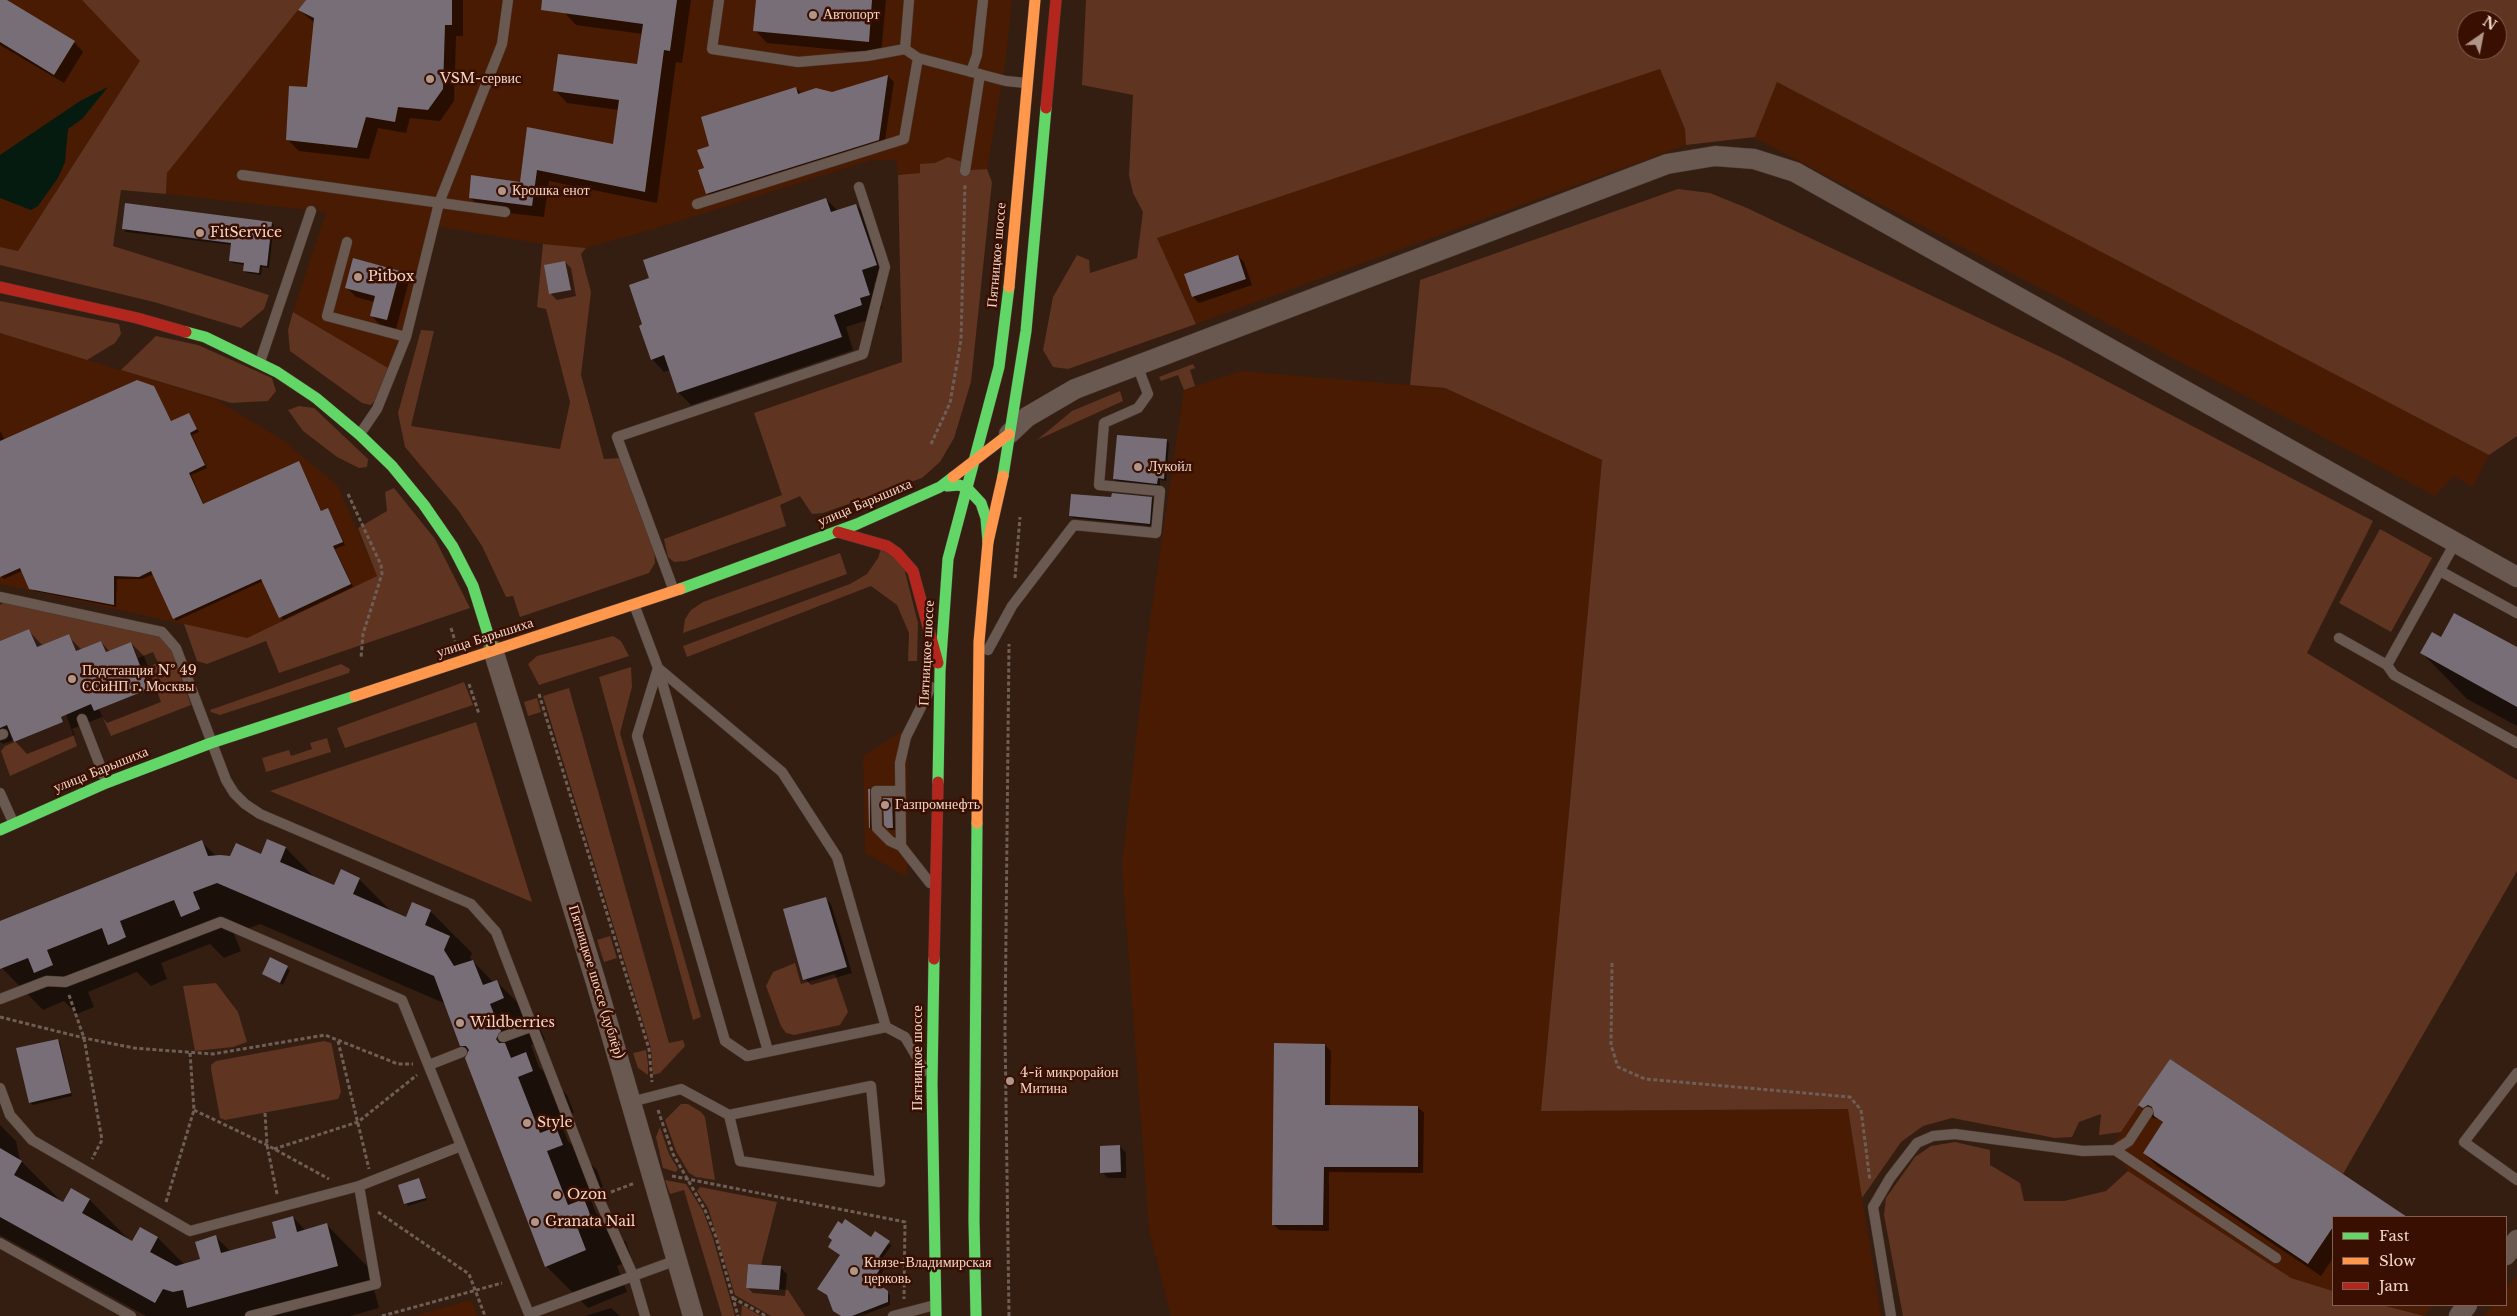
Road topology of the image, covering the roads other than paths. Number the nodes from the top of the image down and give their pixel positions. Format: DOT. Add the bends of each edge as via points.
graph roads {
  1 [pos="508,0"];
  2 [pos="720,0"];
  3 [pos="909,0"];
  4 [pos="982,0"];
  5 [pos="1036,0"];
  6 [pos="1056,0"];
  7 [pos="905,49"];
  8 [pos="918,58"];
  9 [pos="976,73"];
  10 [pos="1029,84"];
  11 [pos="965,171"];
  12 [pos="242,175"];
  13 [pos="859,188"];
  14 [pos="439,203"];
  15 [pos="697,204"];
  16 [pos="311,211"];
  17 [pos="505,212"];
  18 [pos="347,242"];
  19 [pos="0,287"];
  20 [pos="406,337"];
  21 [pos="260,363"];
  22 [pos="1137,365"];
  23 [pos="1008,434"];
  24 [pos="360,435"];
  25 [pos="974,463"];
  26 [pos="940,487"];
  27 [pos="967,488"];
  28 [pos="838,532"];
  29 [pos="988,542"];
  30 [pos="2456,543"];
  31 [pos="2440,571"];
  32 [pos="2517,577"];
  33 [pos="674,592"];
  34 [pos="0,597"];
  35 [pos="634,606"];
  36 [pos="2517,613"];
  37 [pos="2340,638"];
  38 [pos="494,650"];
  39 [pos="2387,665"];
  40 [pos="658,668"];
  41 [pos="940,671"];
  42 [pos="978,674"];
  43 [pos="82,720"];
  44 [pos="211,743"];
  45 [pos="2517,743"];
  46 [pos="106,783"];
  47 [pos="900,791"];
  48 [pos="0,793"];
  49 [pos="13,823"];
  50 [pos="0,830"];
  51 [pos="901,846"];
  52 [pos="935,889"];
  53 [pos="0,999"];
  54 [pos="532,1026"];
  55 [pos="886,1027"];
  56 [pos="503,1037"];
  57 [pos="462,1052"];
  58 [pos="768,1052"];
  59 [pos="429,1065"];
  60 [pos="2517,1073"];
  61 [pos="932,1084"];
  62 [pos="0,1088"];
  63 [pos="631,1102"];
  64 [pos="2148,1112"];
  65 [pos="728,1115"];
  66 [pos="461,1146"];
  67 [pos="2116,1150"];
  68 [pos="2517,1180"];
  69 [pos="359,1186"];
  70 [pos="2517,1240"];
  71 [pos="0,1243"];
  72 [pos="2507,1254"];
  73 [pos="2276,1258"];
  74 [pos="677,1260"];
  75 [pos="633,1275"];
  76 [pos="935,1310"];
  77 [pos="529,1315"];
  78 [pos="131,1316"];
  79 [pos="250,1316"];
  80 [pos="645,1316"];
  81 [pos="693,1316"];
  82 [pos="893,1316"];
  83 [pos="976,1316"];
  84 [pos="1891,1316"];
  1 -- 14 [label="lane" via="502,44"];
  2 -- 7 [label="lane" via="712,49 798,62"];
  3 -- 7 [label="lane"];
  4 -- 9 [label="lane"];
  5 -- 10 [label="main road, Пятницкое шоссе"];
  6 -- 23 [label="main road" via="1026,331"];
  7 -- 8 [label="lane"];
  8 -- 9 [label="lane"];
  8 -- 15 [label="lane" via="904,139"];
  9 -- 10 [label="lane"];
  9 -- 11 [label="lane"];
  10 -- 25 [label="main road, Пятницкое шоссе" via="1006,322 999,367"];
  12 -- 14 [label="lane"];
  13 -- 33 [label="lane" via="885,267 863,354 617,437"];
  14 -- 17 [label="lane"];
  14 -- 20 [label="lane"];
  16 -- 21 [label="lane"];
  18 -- 20 [label="lane" via="327,316"];
  19 -- 21 [label="main road" via="206,337"];
  20 -- 24 [label="lane" via="377,409"];
  21 -- 24 [label="main road" via="316,398"];
  22 -- 23 [label="street" via="1075,389 1027,417"];
  22 -- 30 [label="street" via="1667,164 1715,156 1754,159 1795,172"];
  22 -- 42 [label="lane" via="1148,394 1138,408 1104,423 1098,485 1160,491 1156,533 1074,525 1012,606 994,636"];
  23 -- 25 [label="main road, улица Барышиха"];
  23 -- 29 [label="main road"];
  24 -- 38 [label="main road" via="424,505 453,547 473,586"];
  25 -- 26 [label="main road, улица Барышиха"];
  25 -- 27 [label="main road, Пятницкое шоссе"];
  26 -- 27 [label="main road" via="959,484"];
  26 -- 28 [label="main road, улица Барышиха"];
  27 -- 29 [label="main road" via="981,503"];
  27 -- 41 [label="main road, Пятницкое шоссе" via="948,559"];
  28 -- 33 [label="main road, улица Барышиха"];
  28 -- 41 [label="main road" via="887,546 913,571"];
  29 -- 42 [label="main road"];
  30 -- 31 [label="lane"];
  30 -- 32 [label="street"];
  31 -- 36 [label="lane"];
  31 -- 39 [label="lane"];
  33 -- 35 [label="main road, улица Барышиха"];
  34 -- 44 [label="lane" via="162,632 176,648"];
  35 -- 38 [label="main road, улица Барышиха"];
  35 -- 40 [label="lane"];
  37 -- 39 [label="lane"];
  38 -- 44 [label="main road, улица Барышиха"];
  38 -- 63 [label="street, Пятницкое шоссе (дублёр)"];
  39 -- 45 [label="lane" via="2394,675"];
  40 -- 55 [label="lane" via="782,772 837,857"];
  40 -- 58 [label="lane"];
  40 -- 58 [label="lane" via="637,736 725,1041 747,1056"];
  41 -- 47 [label="lane" via="906,738 900,764"];
  41 -- 52 [label="main road, Пятницкое шоссе"];
  42 -- 83 [label="main road"];
  43 -- 46 [label="lane"];
  44 -- 46 [label="main road, улица Барышиха"];
  44 -- 54 [label="lane" via="234,793 260,814 471,904 496,932"];
  46 -- 49 [label="main road, улица Барышиха"];
  47 -- 51 [label="lane"];
  47 -- 51 [label="lane" via="876,791 877,828 890,841"];
  48 -- 49 [label="lane"];
  49 -- 50 [label="main road, улица Барышиха"];
  51 -- 52 [label="lane"];
  52 -- 61 [label="main road, Пятницкое шоссе"];
  53 -- 59 [label="lane" via="47,981 65,982 221,922 402,1000"];
  54 -- 56 [label="lane"];
  54 -- 75 [label="lane" via="598,1197"];
  55 -- 58 [label="lane"];
  55 -- 61 [label="lane" via="905,1037"];
  57 -- 59 [label="lane"];
  59 -- 66 [label="lane"];
  60 -- 68 [label="lane" via="2464,1142"];
  61 -- 76 [label="main road, Пятницкое шоссе"];
  62 -- 69 [label="lane" via="10,1115 32,1140 190,1231"];
  63 -- 65 [label="lane" via="682,1088"];
  63 -- 74 [label="street, Пятницкое шоссе (дублёр)"];
  64 -- 67 [label="lane" via="2129,1141"];
  65 -- 65 [label="lane" via="871,1086 880,1182 740,1161"];
  66 -- 69 [label="lane"];
  66 -- 77 [label="lane"];
  67 -- 73 [label="lane"];
  67 -- 84 [label="lane" via="2083,1151 1955,1134 1933,1136 1918,1143 1873,1206"];
  69 -- 79 [label="lane" via="376,1284"];
  70 -- 72 [label="street"];
  71 -- 78 [label="lane"];
  74 -- 75 [label="lane"];
  74 -- 81 [label="street, Пятницкое шоссе (дублёр)"];
  75 -- 77 [label="lane"];
  75 -- 80 [label="lane"];
  76 -- 82 [label="lane"];
}
